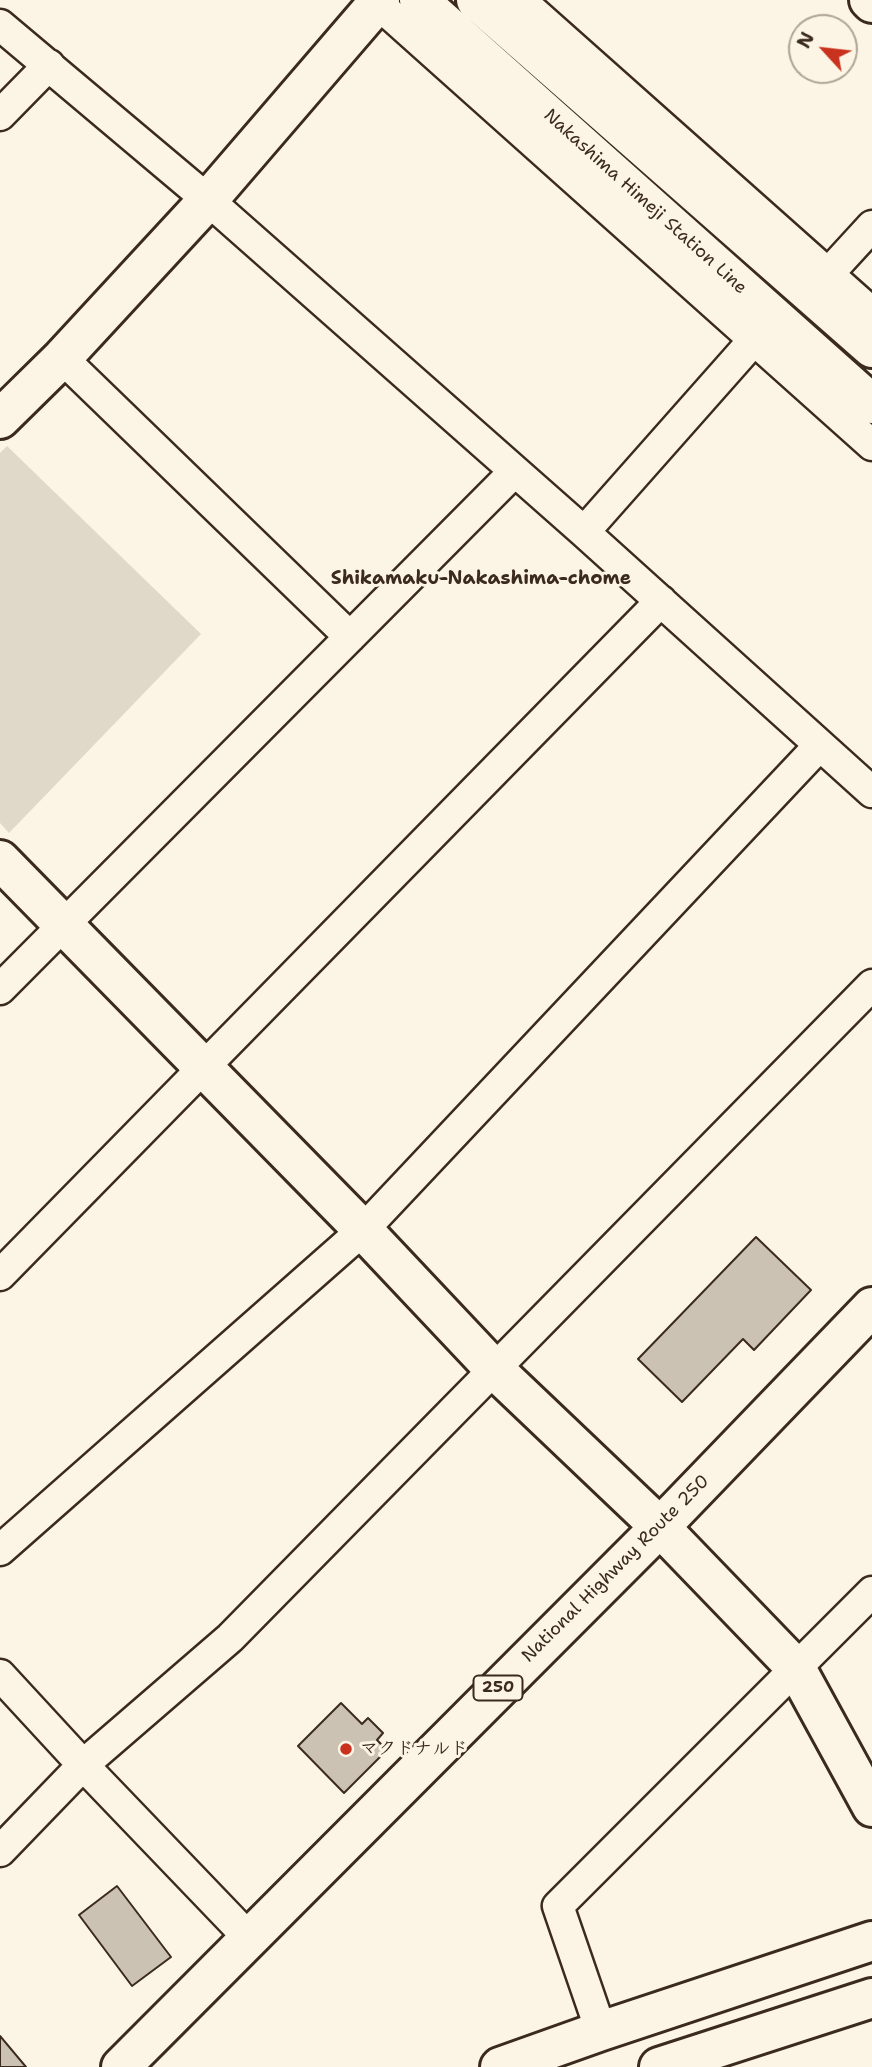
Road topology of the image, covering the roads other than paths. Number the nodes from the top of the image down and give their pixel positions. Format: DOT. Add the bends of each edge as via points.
graph roads {
  1 [pos="419,0"];
  2 [pos="476,0"];
  3 [pos="520,0"];
  4 [pos="377,1"];
  5 [pos="0,25"];
  6 [pos="49,65"];
  7 [pos="0,115"];
  8 [pos="208,200"];
  9 [pos="872,226"];
  10 [pos="828,274"];
  11 [pos="872,313"];
  12 [pos="753,341"];
  13 [pos="872,348"];
  14 [pos="62,358"];
  15 [pos="872,404"];
  16 [pos="0,419"];
  17 [pos="872,445"];
  18 [pos="514,472"];
  19 [pos="584,533"];
  20 [pos="661,601"];
  21 [pos="350,637"];
  22 [pos="819,746"];
  23 [pos="872,792"];
  24 [pos="0,860"];
  25 [pos="63,925"];
  26 [pos="872,985"];
  27 [pos="0,989"];
  28 [pos="203,1068"];
  29 [pos="363,1230"];
  30 [pos="0,1275"];
  31 [pos="872,1307"];
  32 [pos="494,1369"];
  33 [pos="660,1527"];
  34 [pos="0,1550"];
  35 [pos="872,1592"];
  36 [pos="796,1668"];
  37 [pos="0,1675"];
  38 [pos="83,1765"];
  39 [pos="872,1804"];
  40 [pos="0,1851"];
  41 [pos="248,1937"];
  42 [pos="872,1941"];
  43 [pos="872,1998"];
  44 [pos="601,2031"];
  45 [pos="121,2067"];
  46 [pos="500,2067"];
  47 [pos="659,2067"];
  1 -- 15 [label="main road, Nakashima Himeji Station Line"];
  2 -- 13 [label="main road"];
  3 -- 10 [label="street"];
  4 -- 8 [label="main road"];
  4 -- 12 [label="street"];
  5 -- 6 [label="street"];
  6 -- 7 [label="street"];
  6 -- 8 [label="street"];
  8 -- 14 [label="main road"];
  8 -- 18 [label="street"];
  9 -- 10 [label="street"];
  10 -- 11 [label="street"];
  12 -- 17 [label="street"];
  12 -- 19 [label="street"];
  14 -- 16 [label="main road"];
  14 -- 21 [label="street"];
  18 -- 19 [label="street"];
  18 -- 21 [label="street"];
  19 -- 20 [label="street"];
  20 -- 22 [label="street"];
  20 -- 28 [label="street"];
  21 -- 25 [label="street"];
  22 -- 23 [label="street"];
  22 -- 29 [label="street"];
  24 -- 25 [label="main road"];
  25 -- 27 [label="street"];
  25 -- 28 [label="main road"];
  26 -- 32 [label="street"];
  28 -- 29 [label="main road"];
  28 -- 30 [label="street"];
  29 -- 32 [label="main road"];
  29 -- 34 [label="street"];
  31 -- 33 [label="main road, National Highway Route 250 / 250"];
  32 -- 33 [label="main road"];
  32 -- 38 [label="street" via="230,1638"];
  33 -- 36 [label="main road"];
  33 -- 41 [label="main road, National Highway Route 250 / 250"];
  35 -- 36 [label="street"];
  36 -- 39 [label="main road"];
  36 -- 44 [label="street" via="558,1906"];
  37 -- 38 [label="street"];
  38 -- 40 [label="street"];
  38 -- 41 [label="street"];
  41 -- 45 [label="main road, National Highway Route 250 / 250"];
  42 -- 44 [label="main road"];
  43 -- 47 [label="main road"];
  44 -- 46 [label="main road"];
}
